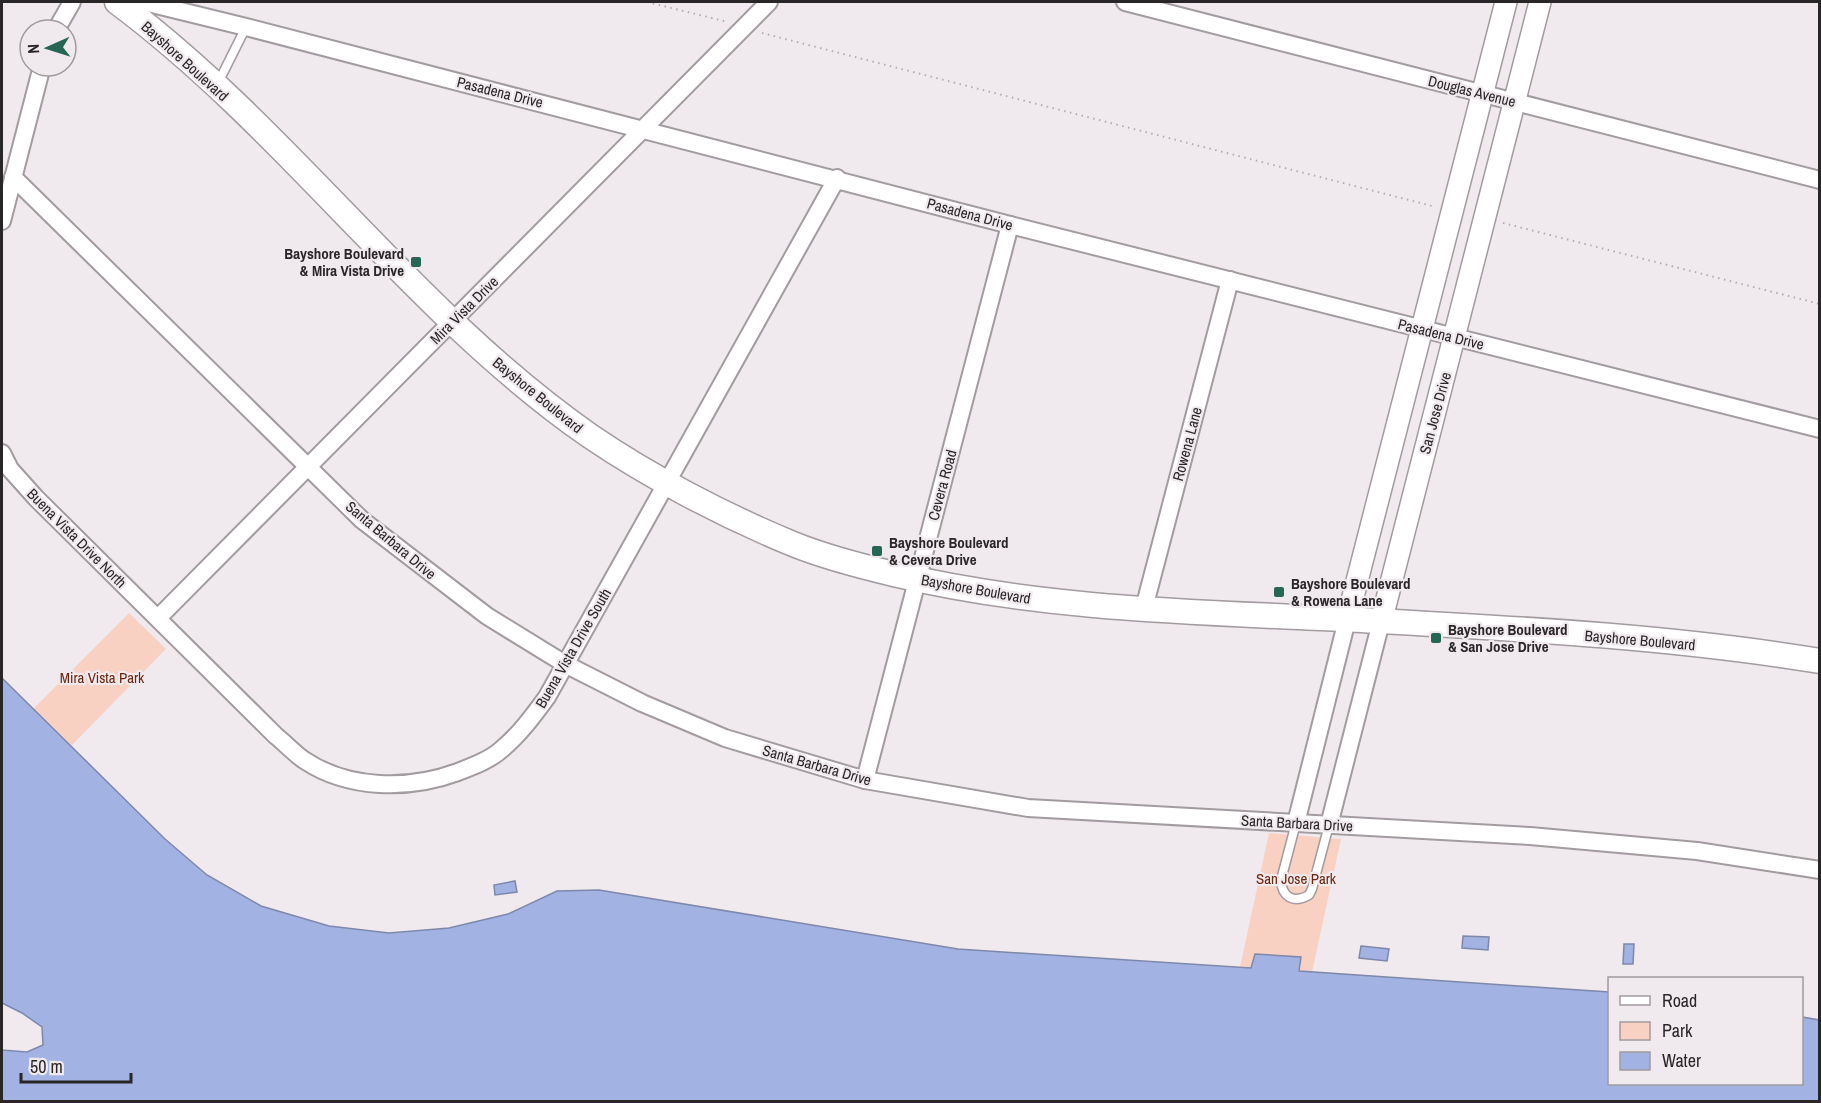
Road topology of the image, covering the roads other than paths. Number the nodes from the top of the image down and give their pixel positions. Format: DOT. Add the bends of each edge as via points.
graph roads {
  1 [pos="72,2"];
  2 [pos="770,2"];
  3 [pos="1125,2"];
  4 [pos="1506,2"];
  5 [pos="1540,2"];
  6 [pos="119,3"];
  7 [pos="63,18"];
  8 [pos="246,27"];
  9 [pos="39,78"];
  10 [pos="216,87"];
  11 [pos="1481,93"];
  12 [pos="1515,102"];
  13 [pos="643,129"];
  14 [pos="13,177"];
  15 [pos="837,178"];
  16 [pos="1820,180"];
  17 [pos="2,221"];
  18 [pos="1010,225"];
  19 [pos="1230,280"];
  20 [pos="452,321"];
  21 [pos="1422,329"];
  22 [pos="1454,338"];
  23 [pos="1820,429"];
  24 [pos="2,453"];
  25 [pos="309,467"];
  26 [pos="666,483"];
  27 [pos="918,579"];
  28 [pos="1144,608"];
  29 [pos="158,618"];
  30 [pos="1347,620"];
  31 [pos="1381,622"];
  32 [pos="1820,661"];
  33 [pos="565,664"];
  34 [pos="865,780"];
  35 [pos="1296,823"];
  36 [pos="1329,825"];
  37 [pos="1820,870"];
  1 -- 7 [label="street"];
  2 -- 13 [label="street, Mira Vista Drive"];
  3 -- 11 [label="street, Douglas Avenue"];
  4 -- 11 [label="street"];
  5 -- 12 [label="street, San Jose Drive"];
  6 -- 8 [label="street, Pasadena Drive" via="148,3"];
  6 -- 10 [label="main road, Bayshore Boulevard"];
  8 -- 10 [label="lane"];
  8 -- 13 [label="street, Pasadena Drive"];
  9 -- 14 [label="street"];
  10 -- 20 [label="main road, Bayshore Boulevard"];
  11 -- 12 [label="street, Douglas Avenue"];
  11 -- 21 [label="street"];
  12 -- 16 [label="street, Douglas Avenue"];
  12 -- 22 [label="street, San Jose Drive"];
  13 -- 15 [label="street, Pasadena Drive"];
  13 -- 20 [label="street, Mira Vista Drive"];
  14 -- 17 [label="street"];
  14 -- 25 [label="street, Santa Barbara Drive"];
  15 -- 18 [label="street, Pasadena Drive"];
  15 -- 26 [label="street, Buena Vista Drive South"];
  18 -- 19 [label="street, Pasadena Drive"];
  18 -- 27 [label="street, Cevera Road"];
  19 -- 21 [label="street, Pasadena Drive"];
  19 -- 28 [label="street, Rowena Lane"];
  20 -- 25 [label="street, Mira Vista Drive"];
  20 -- 26 [label="main road, Bayshore Boulevard" via="514,379 591,436"];
  21 -- 22 [label="street, Pasadena Drive"];
  21 -- 30 [label="street"];
  22 -- 23 [label="street, Pasadena Drive"];
  22 -- 31 [label="street, San Jose Drive"];
  24 -- 29 [label="street, Buena Vista Drive North" via="10,469 36,498"];
  25 -- 29 [label="street, Mira Vista Drive"];
  25 -- 33 [label="street, Santa Barbara Drive" via="362,520 417,565 487,616"];
  26 -- 27 [label="main road, Bayshore Boulevard" via="794,545"];
  26 -- 33 [label="street, Buena Vista Drive South"];
  27 -- 28 [label="main road, Bayshore Boulevard" via="1004,596"];
  27 -- 34 [label="street, Cevera Road"];
  28 -- 30 [label="main road, Bayshore Boulevard"];
  29 -- 33 [label="street, Buena Vista Drive South" via="305,760 340,777 375,784 409,784 444,777 478,765 501,751 547,697"];
  30 -- 31 [label="main road, Bayshore Boulevard"];
  30 -- 35 [label="street"];
  31 -- 32 [label="main road, Bayshore Boulevard" via="1659,640"];
  31 -- 36 [label="street, San Jose Drive"];
  33 -- 34 [label="street, Santa Barbara Drive" via="642,703 725,738"];
  34 -- 35 [label="street, Santa Barbara Drive" via="1028,808"];
  35 -- 36 [label="street, Santa Barbara Drive"];
  35 -- 36 [label="lane" via="1281,880 1286,897 1296,900 1309,896"];
  36 -- 37 [label="street, Santa Barbara Drive" via="1530,836 1697,851"];
}
